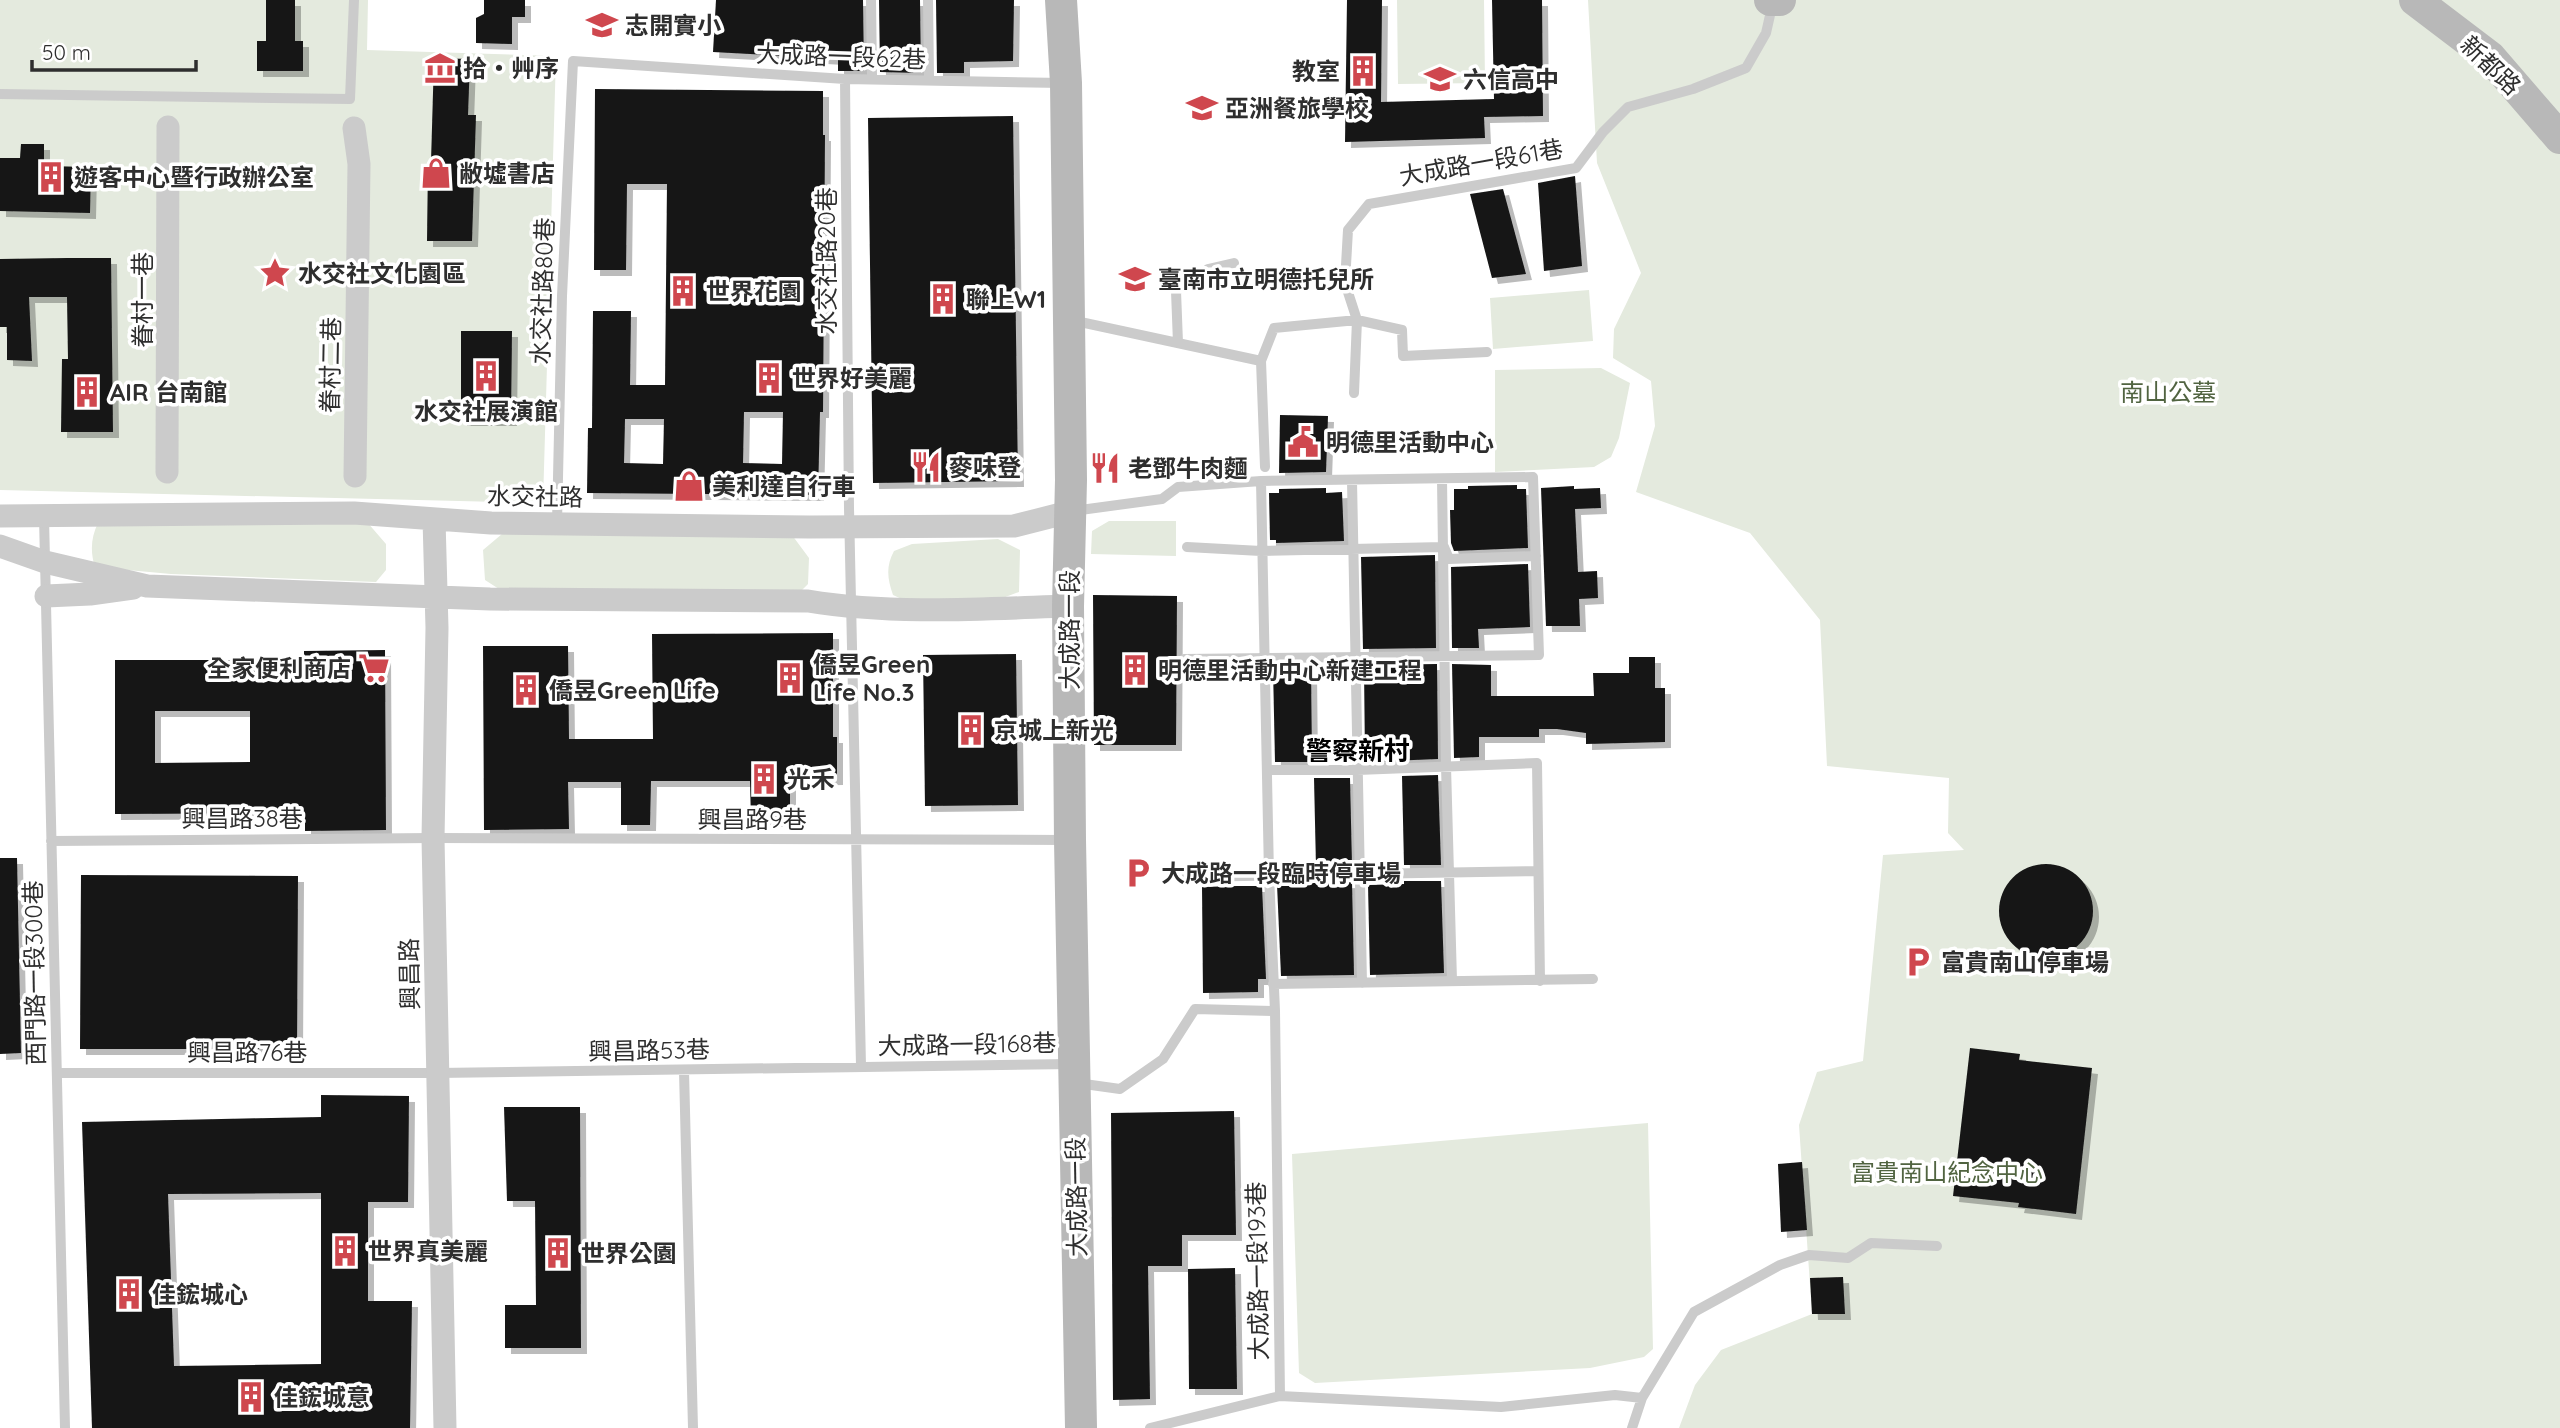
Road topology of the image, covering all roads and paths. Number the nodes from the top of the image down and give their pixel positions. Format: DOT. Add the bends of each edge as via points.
graph roads {
  1 [pos="354,0"];
  2 [pos="871,0"];
  3 [pos="928,0"];
  4 [pos="1061,0"];
  5 [pos="1775,0"];
  6 [pos="2416,0"];
  7 [pos="573,61"];
  8 [pos="872,75"];
  9 [pos="929,76"];
  10 [pos="845,79"];
  11 [pos="1066,83"];
  12 [pos="0,94"];
  13 [pos="168,127"];
  14 [pos="354,128"];
  15 [pos="2560,138"];
  16 [pos="1234,263"];
  17 [pos="1068,320"];
  18 [pos="1357,320"];
  19 [pos="1178,343"];
  20 [pos="1487,352"];
  21 [pos="1261,361"];
  22 [pos="1354,393"];
  23 [pos="1265,467"];
  24 [pos="167,472"];
  25 [pos="355,476"];
  26 [pos="1442,479"];
  27 [pos="1261,481"];
  28 [pos="1352,481"];
  29 [pos="1069,512"];
  30 [pos="0,516"];
  31 [pos="44,517"];
  32 [pos="435,519"];
  33 [pos="557,523"];
  34 [pos="849,526"];
  35 [pos="0,546"];
  36 [pos="1187,547"];
  37 [pos="1444,547"];
  38 [pos="1352,549"];
  39 [pos="1261,551"];
  40 [pos="1536,556"];
  41 [pos="45,562"];
  42 [pos="147,586"];
  43 [pos="46,596"];
  44 [pos="436,596"];
  45 [pos="1068,606"];
  46 [pos="852,608"];
  47 [pos="1446,658"];
  48 [pos="1185,659"];
  49 [pos="1355,659"];
  50 [pos="1265,660"];
  51 [pos="1446,766"];
  52 [pos="1268,770"];
  53 [pos="1357,770"];
  54 [pos="433,838"];
  55 [pos="856,840"];
  56 [pos="1070,840"];
  57 [pos="51,841"];
  58 [pos="1537,871"];
  59 [pos="1449,874"];
  60 [pos="1360,875"];
  61 [pos="1269,876"];
  62 [pos="1186,877"];
  63 [pos="1593,979"];
  64 [pos="1452,981"];
  65 [pos="1540,981"];
  66 [pos="1362,983"];
  67 [pos="1273,984"];
  68 [pos="1275,1011"];
  69 [pos="861,1066"];
  70 [pos="684,1071"];
  71 [pos="57,1073"];
  72 [pos="438,1073"];
  73 [pos="1074,1073"];
  74 [pos="1937,1246"];
  75 [pos="1280,1396"];
  76 [pos="1642,1398"];
  77 [pos="65,1428"];
  78 [pos="445,1428"];
  79 [pos="693,1428"];
  80 [pos="1081,1428"];
  81 [pos="1150,1428"];
  82 [pos="1632,1428"];
  1 -- 12 [label="lane" via="350,99"];
  2 -- 8 [label="lane"];
  3 -- 9 [label="lane"];
  4 -- 11 [label="street, 大成路一段"];
  5 -- 18 [label="lane, 大成路一段61巷" via="1766,33 1746,68 1628,107 1576,168 1369,204 1348,230 1345,283"];
  6 -- 15 [label="street, 新都路" via="2490,57"];
  7 -- 10 [label="lane, 大成路一段62巷"];
  7 -- 33 [label="lane, 水交社路80巷"];
  10 -- 11 [label="lane, 大成路一段62巷"];
  10 -- 34 [label="lane, 水交社路20巷"];
  11 -- 17 [label="street, 大成路一段"];
  13 -- 24 [label="street, 眷村一巷"];
  14 -- 25 [label="street, 眷村二巷" via="359,164"];
  16 -- 19 [label="lane" via="1208,269 1177,291"];
  17 -- 19 [label="lane"];
  17 -- 29 [label="street, 大成路一段"];
  18 -- 20 [label="lane" via="1402,330 1403,356"];
  18 -- 21 [label="lane" via="1274,328"];
  18 -- 22 [label="lane, 大成路一段61巷"];
  19 -- 21 [label="lane"];
  21 -- 23 [label="lane"];
  26 -- 28 [label="lane"];
  26 -- 37 [label="lane"];
  26 -- 40 [label="lane" via="1533,477"];
  27 -- 28 [label="lane"];
  27 -- 29 [label="lane" via="1178,486 1162,499"];
  27 -- 39 [label="lane, 大成路一段193巷"];
  28 -- 38 [label="lane"];
  29 -- 34 [label="street, 水交社路" via="1014,526"];
  29 -- 45 [label="street, 大成路一段"];
  30 -- 31 [label="street, 水交社路"];
  31 -- 32 [label="street, 水交社路" via="354,513"];
  31 -- 41 [label="lane, 西門路一段300巷"];
  32 -- 33 [label="street, 水交社路"];
  32 -- 44 [label="street, 興昌路"];
  33 -- 34 [label="street, 水交社路"];
  34 -- 46 [label="lane, 水交社路20巷"];
  35 -- 41 [label="street"];
  36 -- 39 [label="lane"];
  37 -- 38 [label="lane"];
  37 -- 40 [label="lane" via="1449,559"];
  37 -- 47 [label="lane"];
  38 -- 39 [label="lane"];
  38 -- 49 [label="lane"];
  39 -- 50 [label="lane, 大成路一段193巷"];
  40 -- 47 [label="lane" via="1539,655"];
  41 -- 42 [label="street"];
  41 -- 43 [label="lane, 西門路一段300巷"];
  42 -- 43 [label="street"];
  42 -- 44 [label="street"];
  43 -- 57 [label="lane, 西門路一段300巷"];
  44 -- 46 [label="street" via="808,601"];
  44 -- 54 [label="street, 興昌路"];
  45 -- 46 [label="street"];
  45 -- 56 [label="street, 大成路一段"];
  46 -- 55 [label="lane, 水交社路20巷"];
  47 -- 49 [label="lane"];
  47 -- 51 [label="lane"];
  48 -- 50 [label="lane"];
  49 -- 50 [label="lane"];
  49 -- 53 [label="lane"];
  50 -- 52 [label="lane, 大成路一段193巷"];
  51 -- 53 [label="lane"];
  51 -- 58 [label="lane" via="1537,763"];
  51 -- 59 [label="lane"];
  52 -- 53 [label="lane"];
  52 -- 61 [label="lane, 大成路一段193巷"];
  53 -- 60 [label="lane"];
  54 -- 55 [label="lane, 興昌路9巷"];
  54 -- 57 [label="lane, 興昌路38巷"];
  54 -- 72 [label="street, 興昌路"];
  55 -- 56 [label="lane, 興昌路9巷"];
  55 -- 69 [label="lane, 水交社路20巷"];
  56 -- 73 [label="street, 大成路一段"];
  57 -- 71 [label="lane, 西門路一段300巷"];
  58 -- 59 [label="lane"];
  58 -- 65 [label="lane"];
  59 -- 60 [label="lane"];
  59 -- 64 [label="lane"];
  60 -- 61 [label="lane"];
  60 -- 66 [label="lane"];
  61 -- 62 [label="lane"];
  61 -- 67 [label="lane, 大成路一段193巷"];
  63 -- 65 [label="lane"];
  64 -- 65 [label="lane"];
  64 -- 66 [label="lane"];
  66 -- 67 [label="lane"];
  67 -- 68 [label="lane, 大成路一段193巷"];
  68 -- 73 [label="lane" via="1195,1009 1163,1059 1120,1089"];
  68 -- 75 [label="lane, 大成路一段193巷"];
  69 -- 70 [label="lane, 興昌路53巷"];
  69 -- 73 [label="lane, 大成路一段168巷"];
  70 -- 72 [label="lane, 興昌路53巷"];
  70 -- 79 [label="lane"];
  71 -- 72 [label="lane, 興昌路76巷"];
  71 -- 77 [label="lane, 西門路一段300巷"];
  72 -- 78 [label="street, 興昌路"];
  73 -- 80 [label="street, 大成路一段"];
  74 -- 76 [label="lane" via="1871,1243 1849,1258 1809,1255 1780,1265 1694,1312"];
  75 -- 76 [label="lane" via="1501,1407 1615,1395"];
  75 -- 81 [label="lane, 大成路一段193巷"];
  76 -- 82 [label="lane"];
}
